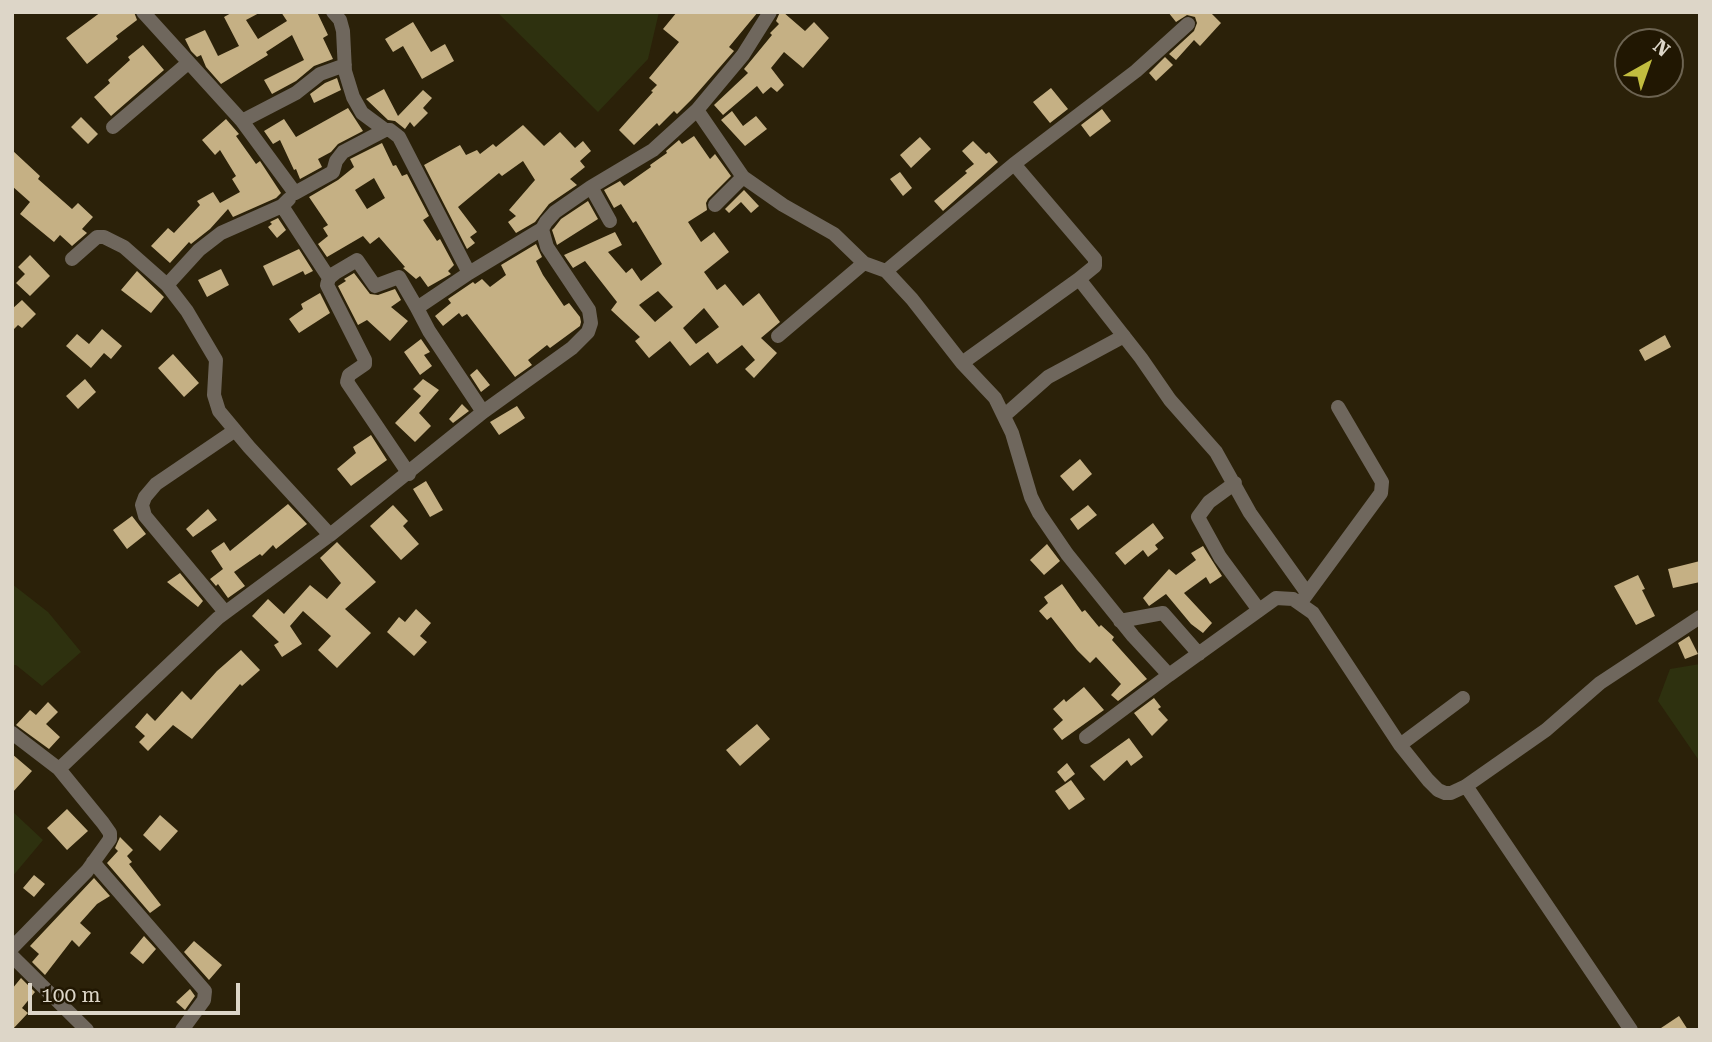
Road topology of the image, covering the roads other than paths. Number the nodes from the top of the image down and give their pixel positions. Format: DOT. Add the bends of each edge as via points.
graph roads {
  1 [pos="143,12"];
  2 [pos="332,12"];
  3 [pos="769,12"];
  4 [pos="1188,24"];
  5 [pos="188,63"];
  6 [pos="345,65"];
  7 [pos="697,110"];
  8 [pos="242,121"];
  9 [pos="113,127"];
  10 [pos="385,130"];
  11 [pos="1014,164"];
  12 [pos="743,177"];
  13 [pos="592,187"];
  14 [pos="295,193"];
  15 [pos="715,205"];
  16 [pos="282,206"];
  17 [pos="610,221"];
  18 [pos="542,229"];
  19 [pos="72,259"];
  20 [pos="864,263"];
  21 [pos="887,271"];
  22 [pos="469,273"];
  23 [pos="329,278"];
  24 [pos="1079,279"];
  25 [pos="167,285"];
  26 [pos="417,308"];
  27 [pos="778,336"];
  28 [pos="1124,336"];
  29 [pos="962,363"];
  30 [pos="1338,407"];
  31 [pos="483,412"];
  32 [pos="1005,415"];
  33 [pos="234,431"];
  34 [pos="409,474"];
  35 [pos="1235,483"];
  36 [pos="330,535"];
  37 [pos="1304,598"];
  38 [pos="1259,610"];
  39 [pos="225,612"];
  40 [pos="1700,617"];
  41 [pos="1120,621"];
  42 [pos="1199,654"];
  43 [pos="1169,675"];
  44 [pos="1463,698"];
  45 [pos="12,733"];
  46 [pos="1086,737"];
  47 [pos="1400,745"];
  48 [pos="59,769"];
  49 [pos="1466,786"];
  50 [pos="93,862"];
  51 [pos="12,948"];
  52 [pos="12,956"];
  53 [pos="187,1028"];
  54 [pos="87,1030"];
  55 [pos="1631,1030"];
  1 -- 5 [label="street"];
  2 -- 6 [label="street" via="342,26"];
  3 -- 7 [label="street" via="743,55"];
  4 -- 11 [label="street" via="1136,71"];
  5 -- 8 [label="street"];
  5 -- 9 [label="street"];
  6 -- 8 [label="street" via="320,74 296,93"];
  6 -- 10 [label="street" via="349,87 362,113"];
  7 -- 12 [label="street"];
  7 -- 13 [label="street" via="644,157"];
  8 -- 14 [label="street"];
  10 -- 14 [label="street" via="343,152 333,172"];
  10 -- 22 [label="street" via="399,137"];
  11 -- 21 [label="street"];
  11 -- 24 [label="street" via="1095,259 1095,266"];
  12 -- 15 [label="street"];
  12 -- 20 [label="street" via="829,230"];
  13 -- 17 [label="street"];
  13 -- 18 [label="street" via="555,212"];
  14 -- 16 [label="street"];
  16 -- 23 [label="street"];
  16 -- 25 [label="street" via="221,233"];
  18 -- 22 [label="street"];
  18 -- 31 [label="street" via="547,247 589,310 591,323 572,348"];
  19 -- 25 [label="street" via="103,237 124,247"];
  20 -- 21 [label="street"];
  20 -- 27 [label="street"];
  21 -- 29 [label="street"];
  22 -- 26 [label="street"];
  23 -- 26 [label="street" via="357,261 375,286 400,278"];
  23 -- 34 [label="street" via="329,293 365,360 347,382"];
  24 -- 28 [label="street"];
  24 -- 29 [label="street"];
  25 -- 33 [label="street" via="216,360 216,403"];
  26 -- 31 [label="street"];
  28 -- 32 [label="street" via="1048,377"];
  28 -- 35 [label="street" via="1170,400 1216,452"];
  29 -- 32 [label="street"];
  30 -- 37 [label="street" via="1382,482 1381,493"];
  31 -- 34 [label="street"];
  32 -- 41 [label="street" via="1039,513"];
  33 -- 36 [label="street"];
  33 -- 39 [label="street" via="156,484 142,505 145,516"];
  34 -- 36 [label="street"];
  35 -- 37 [label="street"];
  35 -- 38 [label="street" via="1209,502 1198,517 1220,557"];
  36 -- 39 [label="street"];
  37 -- 38 [label="street" via="1276,598"];
  37 -- 47 [label="street"];
  38 -- 42 [label="street"];
  39 -- 48 [label="street"];
  40 -- 49 [label="street" via="1600,683 1546,730"];
  41 -- 42 [label="street" via="1163,613"];
  41 -- 43 [label="street"];
  42 -- 43 [label="street"];
  43 -- 46 [label="street"];
  44 -- 47 [label="street"];
  45 -- 48 [label="street"];
  47 -- 49 [label="street" via="1438,790 1451,793"];
  48 -- 50 [label="street" via="110,833"];
  49 -- 55 [label="street"];
  50 -- 51 [label="street"];
  50 -- 53 [label="street" via="205,991 206,998"];
  52 -- 54 [label="street"];
}
